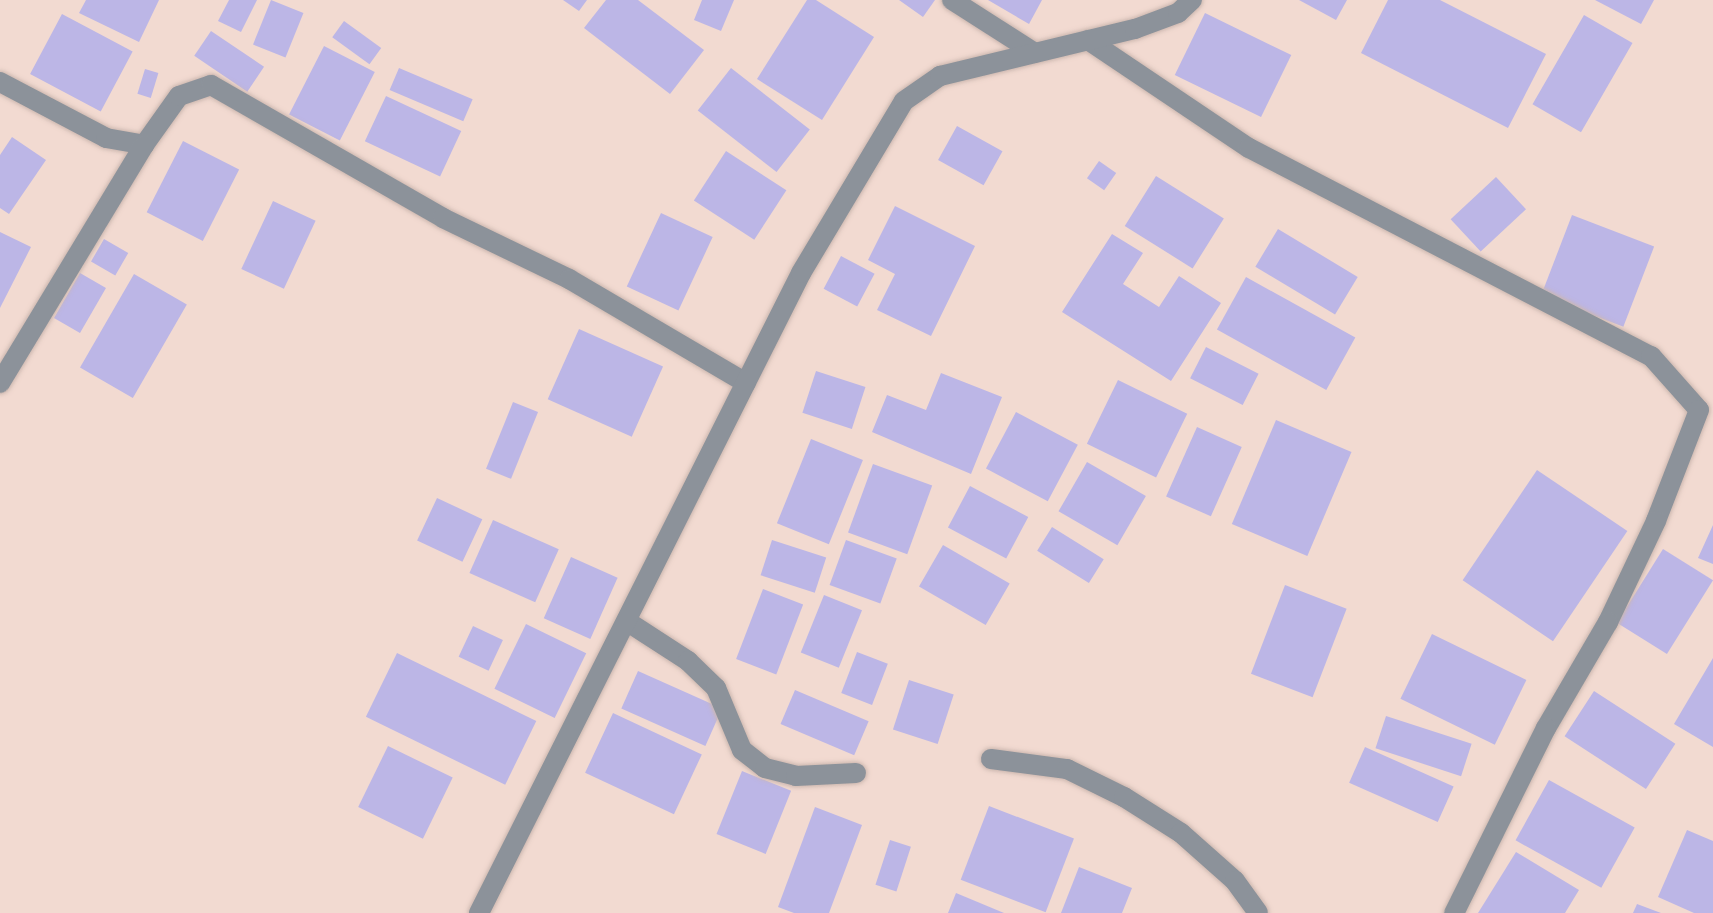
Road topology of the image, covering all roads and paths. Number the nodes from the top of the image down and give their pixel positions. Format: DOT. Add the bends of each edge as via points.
graph roads {
  1 [pos="952,0"];
  2 [pos="1192,0"];
  3 [pos="1088,40"];
  4 [pos="1035,53"];
  5 [pos="0,82"];
  6 [pos="144,145"];
  7 [pos="0,383"];
  8 [pos="746,383"];
  9 [pos="628,622"];
  10 [pos="991,759"];
  11 [pos="856,773"];
  12 [pos="479,913"];
  13 [pos="1258,913"];
  14 [pos="1454,913"];
  1 -- 4 [label="street"];
  2 -- 3 [label="street" via="1178,13"];
  3 -- 4 [label="street"];
  3 -- 14 [label="street" via="1249,148 1651,356 1699,410 1656,521 1608,622 1546,728"];
  4 -- 8 [label="street" via="940,76 904,101 801,273"];
  5 -- 6 [label="street" via="106,138"];
  6 -- 7 [label="street"];
  6 -- 8 [label="street" via="179,96 211,85 443,218 569,279"];
  8 -- 9 [label="street"];
  9 -- 11 [label="street" via="688,661 716,688 742,750 765,768 796,776"];
  9 -- 12 [label="street"];
  10 -- 13 [label="street" via="1067,769 1124,797 1181,833 1235,881"];
}
